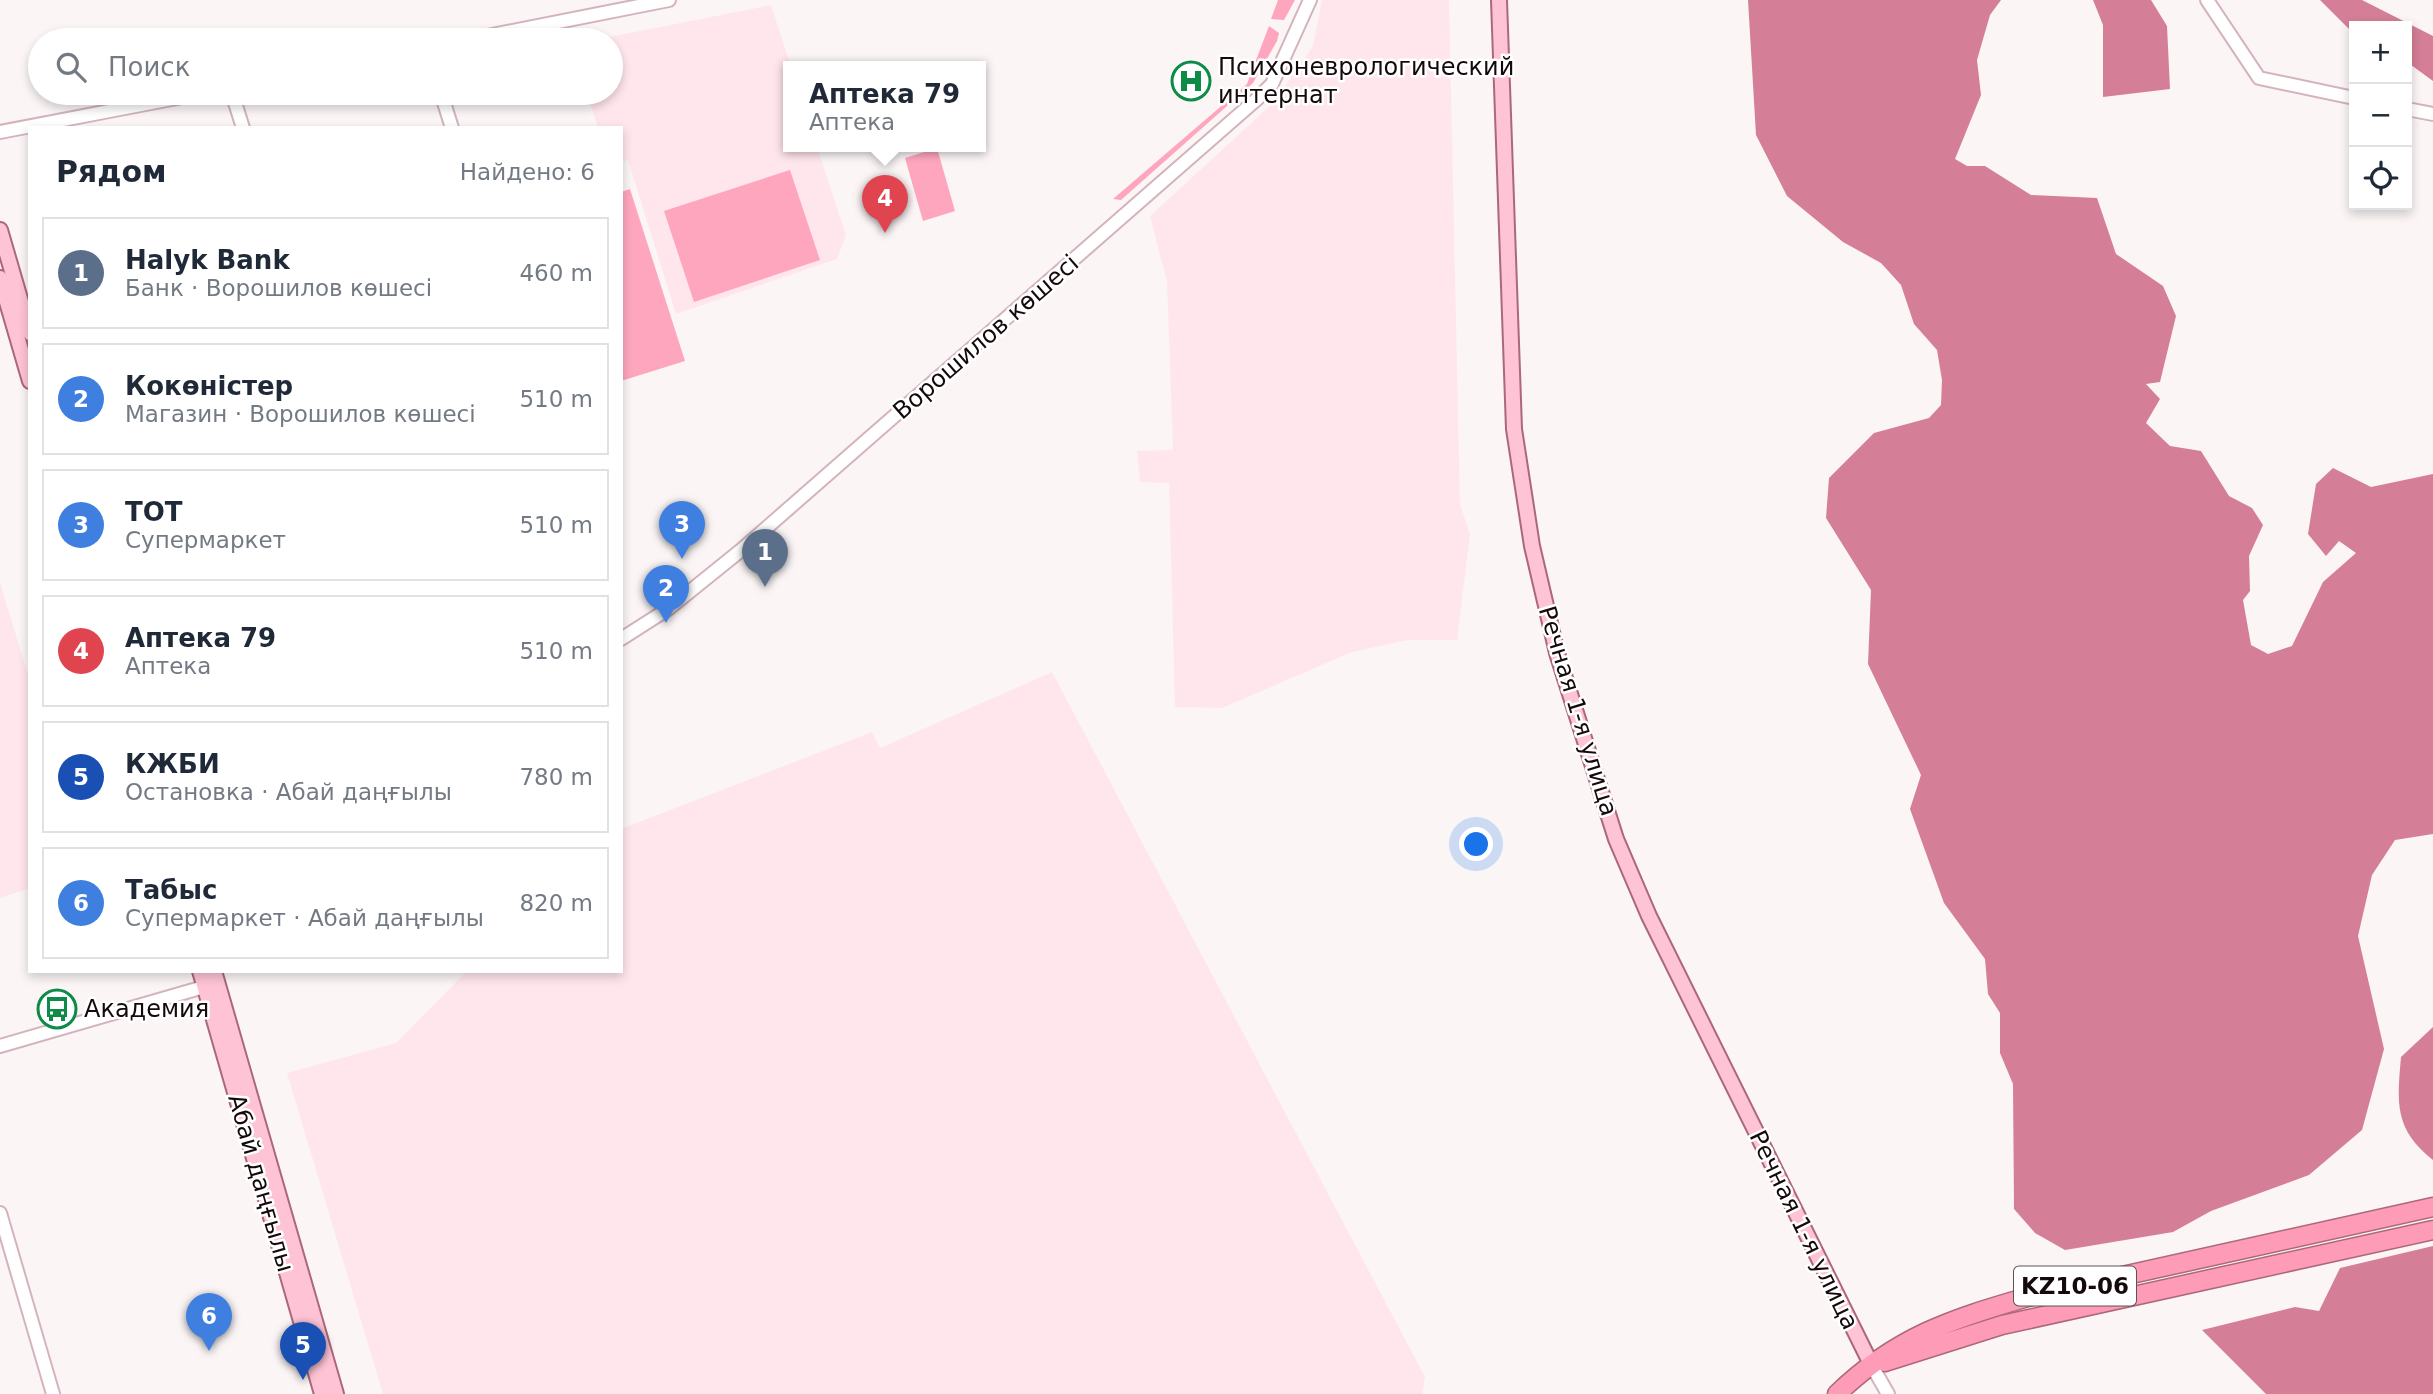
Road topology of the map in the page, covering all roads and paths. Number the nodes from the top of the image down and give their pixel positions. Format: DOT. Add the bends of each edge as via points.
graph roads {
  1 [pos="669,0"];
  2 [pos="1310,0"];
  3 [pos="1499,0"];
  4 [pos="2207,0"];
  5 [pos="648,2"];
  6 [pos="524,28"];
  7 [pos="2349,97"];
  8 [pos="141,105"];
  9 [pos="236,105"];
  10 [pos="445,105"];
  11 [pos="2412,110"];
  12 [pos="2433,114"];
  13 [pos="31,126"];
  14 [pos="242,126"];
  15 [pos="451,126"];
  16 [pos="28,127"];
  17 [pos="0,132"];
  18 [pos="0,230"];
  19 [pos="0,278"];
  20 [pos="28,326"];
  21 [pos="28,374"];
  22 [pos="623,638"];
  23 [pos="212,980"];
  24 [pos="0,1046"];
  25 [pos="2433,1207"];
  26 [pos="0,1213"];
  27 [pos="2433,1230"];
  28 [pos="1872,1366"];
  29 [pos="53,1394"];
  30 [pos="322,1394"];
  31 [pos="336,1394"];
  32 [pos="1837,1394"];
  33 [pos="1888,1394"];
  1 -- 5 [label="street"];
  2 -- 22 [label="street, Ворошилов көшесі" via="1272,84 1257,99 740,551"];
  3 -- 28 [label="main road, Речная 1-я улица" via="1514,429 1532,546 1557,653 1616,839 1648,916"];
  4 -- 7 [label="street" via="2259,78"];
  5 -- 6 [label="street"];
  8 -- 13 [label="street"];
  9 -- 14 [label="street"];
  10 -- 15 [label="street"];
  11 -- 12 [label="street"];
  16 -- 17 [label="street"];
  18 -- 20 [label="main road"];
  19 -- 21 [label="main road"];
  23 -- 24 [label="street"];
  23 -- 30 [label="main road, Абай даңғылы"];
  23 -- 31 [label="main road, Абай даңғылы"];
  25 -- 28 [label="highway, KZ10-06" via="1964,1315 1911,1337"];
  26 -- 29 [label="street"];
  27 -- 28 [label="highway, KZ10-06" via="2002,1325"];
  28 -- 32 [label="highway, KZ10-06"];
  28 -- 33 [label="street"];
}
